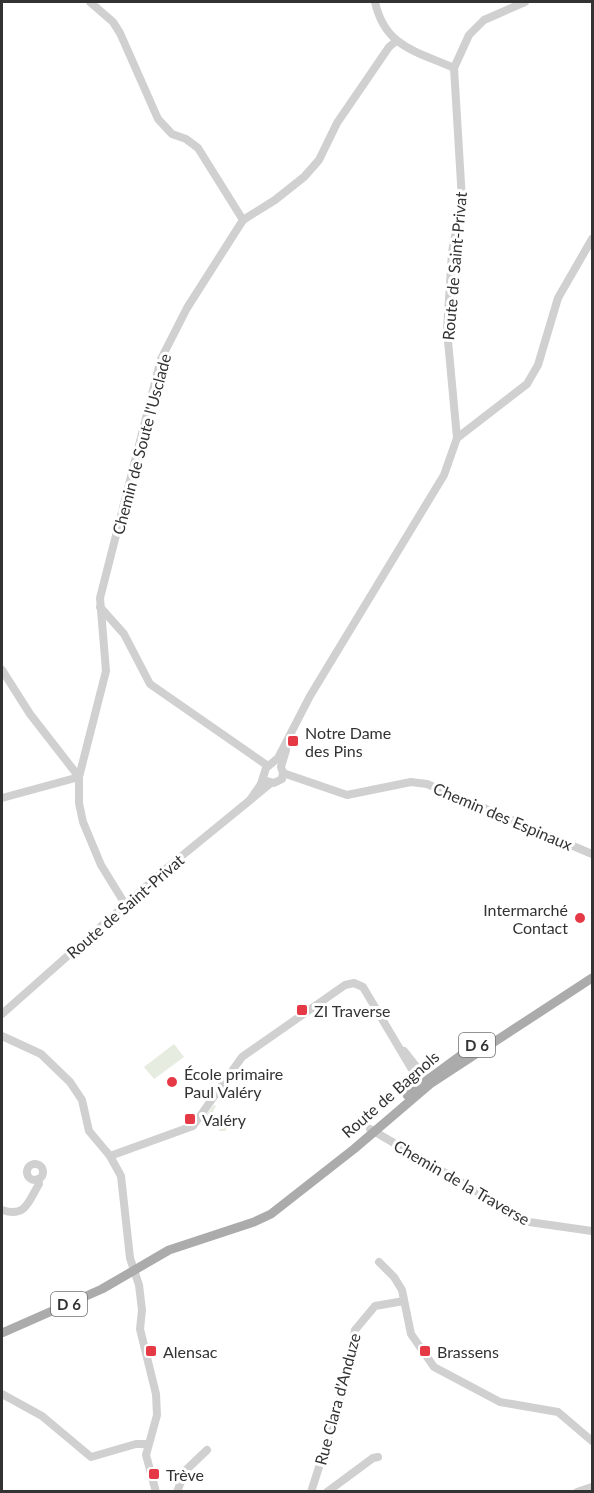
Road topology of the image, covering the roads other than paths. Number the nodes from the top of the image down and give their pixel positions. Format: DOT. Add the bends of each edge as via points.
graph roads {
  1 [pos="90,2"];
  2 [pos="375,2"];
  3 [pos="525,2"];
  4 [pos="395,42"];
  5 [pos="454,68"];
  6 [pos="243,220"];
  7 [pos="592,239"];
  8 [pos="590,251"];
  9 [pos="457,438"];
  10 [pos="100,607"];
  11 [pos="2,670"];
  12 [pos="273,773"];
  13 [pos="78,777"];
  14 [pos="2,798"];
  15 [pos="592,854"];
  16 [pos="125,904"];
  17 [pos="592,972"];
  18 [pos="592,978"];
  19 [pos="2,1014"];
  20 [pos="2,1036"];
  21 [pos="460,1058"];
  22 [pos="425,1084"];
  23 [pos="372,1130"];
  24 [pos="110,1156"];
  25 [pos="38,1179"];
  26 [pos="2,1210"];
  27 [pos="592,1231"];
  28 [pos="379,1262"];
  29 [pos="135,1270"];
  30 [pos="404,1301"];
  31 [pos="2,1333"];
  32 [pos="2,1394"];
  33 [pos="592,1441"];
  34 [pos="148,1444"];
  35 [pos="207,1450"];
  36 [pos="378,1457"];
  37 [pos="592,1487"];
  38 [pos="156,1491"];
  39 [pos="177,1491"];
  40 [pos="311,1491"];
  41 [pos="327,1491"];
  42 [pos="577,1491"];
  1 -- 6 [label="street" via="120,33 158,119 172,134 198,148"];
  2 -- 4 [label="street" via="380,22"];
  3 -- 5 [label="street, Route de Saint-Privat" via="484,20 470,35"];
  4 -- 5 [label="street"];
  4 -- 6 [label="street, Chemin de Soute l'Usclade" via="348,104 319,160 275,200"];
  5 -- 9 [label="street, Route de Saint-Privat" via="462,200 452,252 447,330"];
  6 -- 10 [label="street, Chemin de Soute l'Usclade" via="186,308 161,359"];
  7 -- 8 [label="street"];
  8 -- 9 [label="street" via="558,298 538,365 527,384"];
  9 -- 12 [label="street, Route de Saint-Privat" via="444,475 310,696"];
  10 -- 12 [label="street" via="124,634 150,684"];
  10 -- 13 [label="street, Chemin de Soute l'Usclade" via="106,671"];
  11 -- 13 [label="street"];
  12 -- 15 [label="street, Chemin des Espinaux" via="347,795 411,782 426,784"];
  12 -- 16 [label="street, Route de Saint-Privat" via="250,800"];
  13 -- 14 [label="street"];
  13 -- 16 [label="street, Chemin de Soute l'Usclade" via="83,822 101,865"];
  16 -- 19 [label="street, Route de Saint-Privat"];
  17 -- 21 [label="main road, Route de Bagnols / D 6"];
  18 -- 21 [label="main road, Route de Bagnols / D 6"];
  20 -- 24 [label="street" via="41,1054 70,1082 82,1100 89,1131"];
  21 -- 22 [label="main road, Route de Bagnols / D 6"];
  22 -- 23 [label="main road, Route de Bagnols / D 6"];
  22 -- 24 [label="street" via="363,987 345,985 242,1057 193,1126"];
  23 -- 27 [label="street, Chemin de la Traverse" via="529,1222"];
  23 -- 29 [label="main road, Route de Bagnols / D 6" via="281,1207 262,1218 181,1245"];
  24 -- 29 [label="street" via="121,1176 130,1258"];
  25 -- 26 [label="street" via="39,1184 22,1211 16,1214"];
  28 -- 30 [label="street" via="394,1277"];
  29 -- 31 [label="main road, Route de Bagnols / D 6" via="95,1293"];
  29 -- 34 [label="street" via="142,1310 140,1329 156,1394 157,1415"];
  30 -- 33 [label="street" via="411,1334 434,1367 500,1402 558,1412"];
  30 -- 40 [label="street, Rue Clara d'Anduze" via="375,1306 355,1330 338,1408"];
  32 -- 34 [label="street" via="42,1416 91,1457"];
  34 -- 38 [label="street" via="147,1465"];
  35 -- 39 [label="street" via="185,1471"];
  36 -- 41 [label="street"];
  37 -- 42 [label="street"];
}
